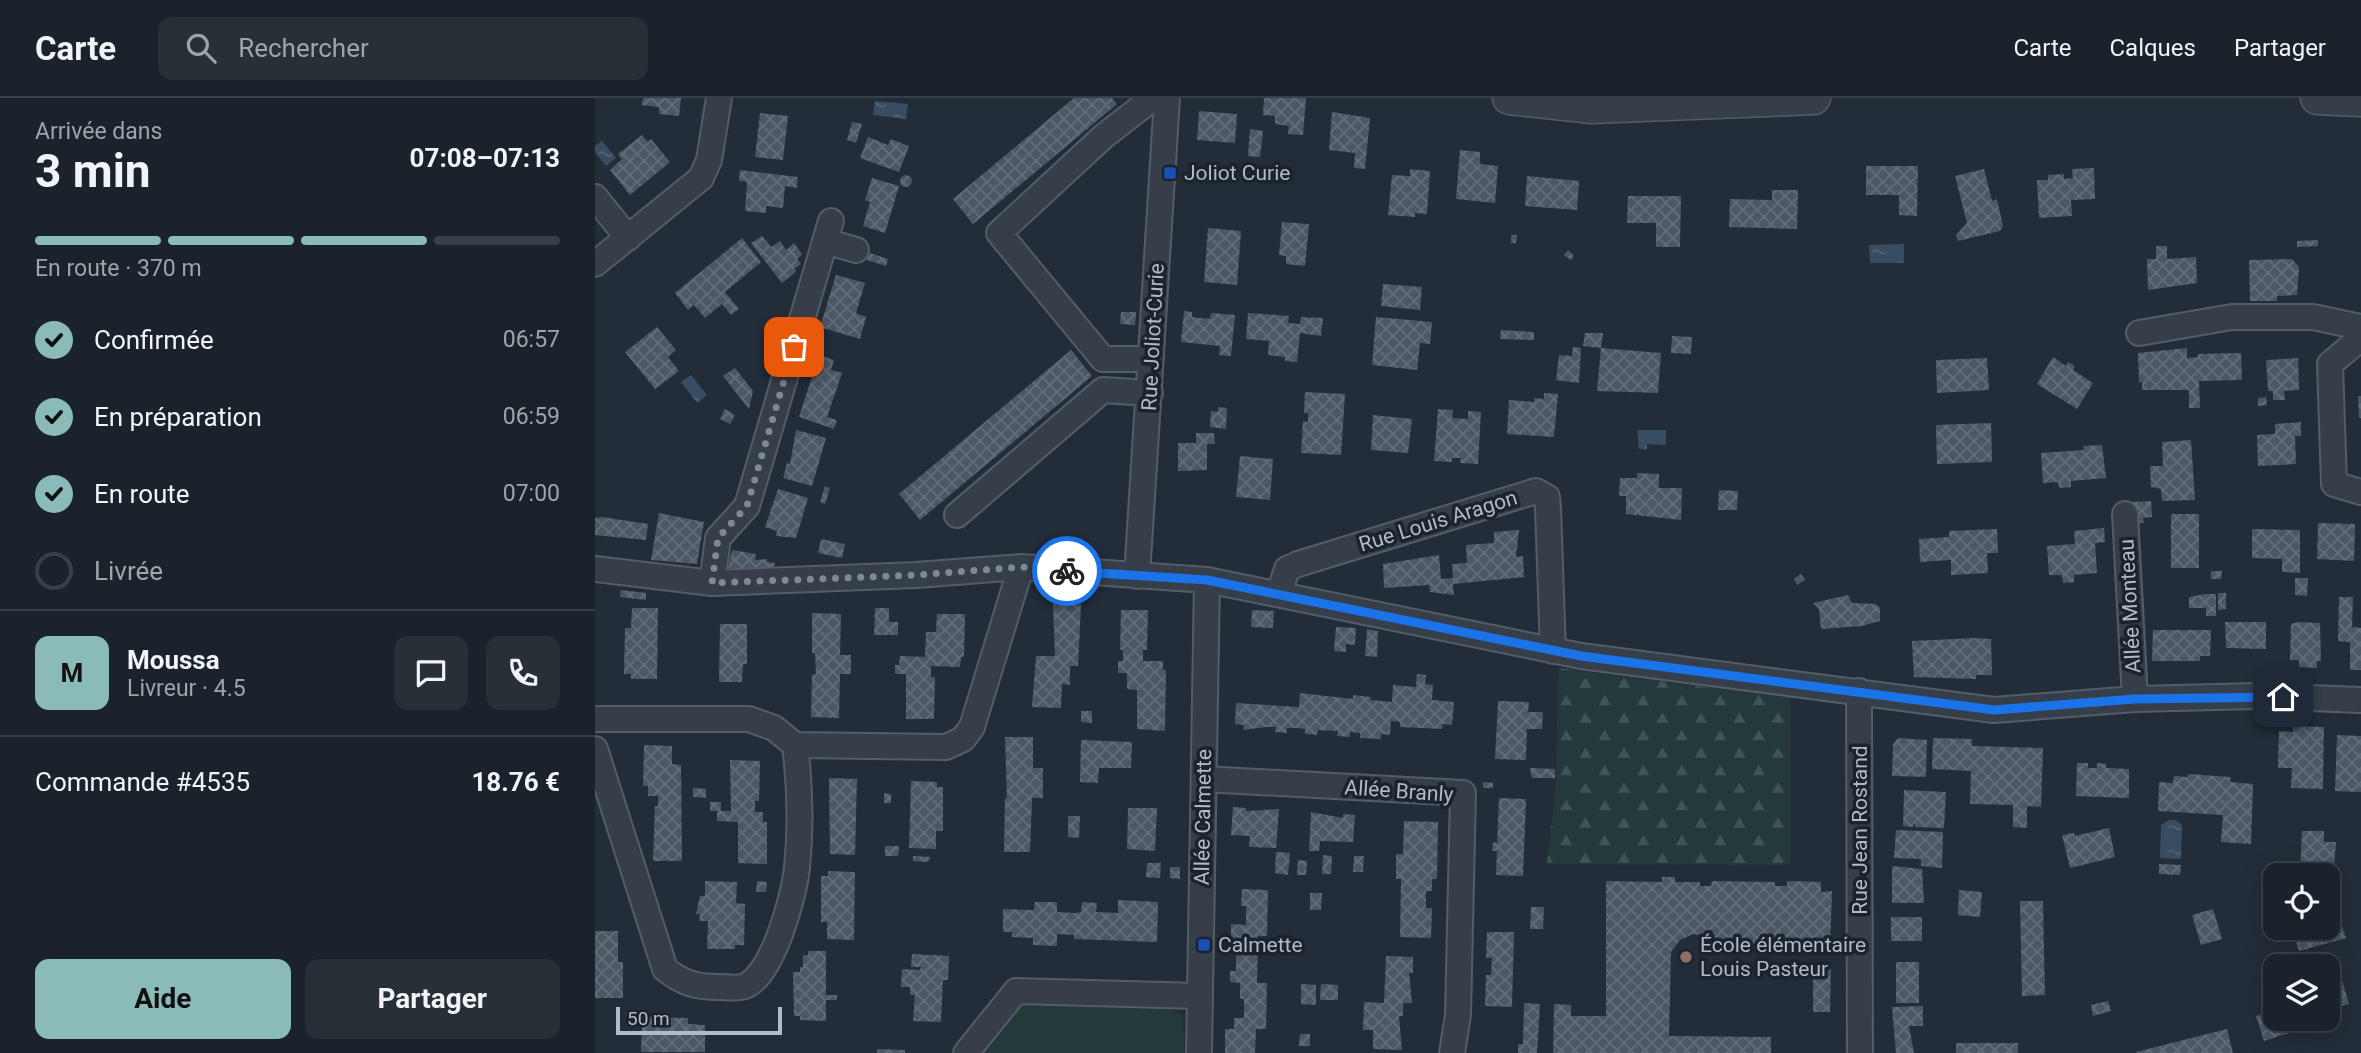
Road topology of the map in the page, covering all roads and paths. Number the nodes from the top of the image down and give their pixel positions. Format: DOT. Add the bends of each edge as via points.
graph roads {
  1 [pos="719,98"];
  2 [pos="1153,98"];
  3 [pos="1167,98"];
  4 [pos="1509,98"];
  5 [pos="1814,98"];
  6 [pos="2317,98"];
  7 [pos="2361,100"];
  8 [pos="595,197"];
  9 [pos="628,238"];
  10 [pos="856,250"];
  11 [pos="595,264"];
  12 [pos="2361,327"];
  13 [pos="2139,333"];
  14 [pos="2361,338"];
  15 [pos="1103,359"];
  16 [pos="1151,359"];
  17 [pos="1103,390"];
  18 [pos="1150,393"];
  19 [pos="2361,492"];
  20 [pos="2125,514"];
  21 [pos="957,515"];
  22 [pos="1021,567"];
  23 [pos="595,569"];
  24 [pos="1137,576"];
  25 [pos="1207,580"];
  26 [pos="712,583"];
  27 [pos="1279,593"];
  28 [pos="1553,651"];
  29 [pos="1860,691"];
  30 [pos="2135,699"];
  31 [pos="2361,700"];
  32 [pos="595,719"];
  33 [pos="795,745"];
  34 [pos="595,749"];
  35 [pos="1204,779"];
  36 [pos="1200,996"];
  37 [pos="966,1053"];
  38 [pos="1199,1053"];
  39 [pos="1452,1053"];
  40 [pos="1860,1053"];
  1 -- 9 [label="street" via="709,160 701,177"];
  2 -- 15 [label="street" via="1104,136 999,233"];
  3 -- 16 [label="street, Rue Joliot-Curie"];
  4 -- 5 [label="street" via="1592,107"];
  6 -- 7 [label="street"];
  8 -- 9 [label="street"];
  9 -- 11 [label="street"];
  10 -- 26 [label="street" via="828,231 747,506 718,538"];
  12 -- 13 [label="street" via="2313,317 2232,317"];
  14 -- 19 [label="street" via="2330,364 2334,484"];
  15 -- 16 [label="street"];
  15 -- 17 [label="street"];
  16 -- 18 [label="street, Rue Joliot-Curie"];
  17 -- 18 [label="street"];
  17 -- 21 [label="street"];
  18 -- 24 [label="street, Rue Joliot-Curie"];
  20 -- 30 [label="street, Allée Monteau"];
  22 -- 24 [label="street"];
  22 -- 26 [label="street"];
  22 -- 33 [label="street" via="972,727 963,739 946,747"];
  23 -- 26 [label="street"];
  24 -- 25 [label="street"];
  25 -- 27 [label="street"];
  25 -- 35 [label="street, Allée Calmette"];
  27 -- 28 [label="street"];
  27 -- 28 [label="street, Rue Louis Aragon" via="1287,569 1298,564 1536,491 1547,497"];
  28 -- 29 [label="street"];
  29 -- 30 [label="street" via="1994,710"];
  29 -- 40 [label="street, Rue Jean Rostand"];
  30 -- 31 [label="street" via="2257,696"];
  32 -- 33 [label="street" via="749,719 774,728"];
  33 -- 34 [label="street" via="799,775 797,870 773,957 743,988 698,987 679,981 665,969"];
  35 -- 36 [label="street, Allée Calmette"];
  35 -- 39 [label="street, Allée Branly" via="1463,793 1458,1015"];
  36 -- 37 [label="street" via="1016,991"];
  36 -- 38 [label="street, Allée Calmette"];
}
